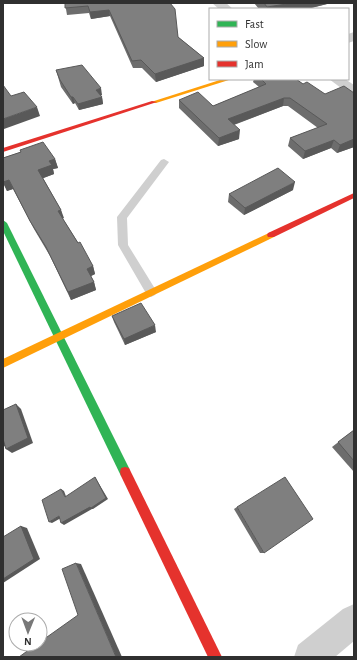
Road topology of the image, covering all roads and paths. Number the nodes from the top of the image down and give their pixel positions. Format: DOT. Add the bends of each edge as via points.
graph roads {
  1 [pos="226,80"];
  2 [pos="338,80"];
  3 [pos="354,91"];
  4 [pos="3,150"];
  5 [pos="164,162"];
  6 [pos="354,195"];
  7 [pos="3,223"];
  8 [pos="151,292"];
  9 [pos="59,336"];
  10 [pos="3,364"];
  11 [pos="354,620"];
  12 [pos="215,657"];
  13 [pos="310,657"];
  1 -- 4 [label="street"];
  2 -- 3 [label="street"];
  5 -- 8 [label="lane" via="122,217 123,245"];
  6 -- 8 [label="street"];
  7 -- 9 [label="street"];
  8 -- 9 [label="street"];
  9 -- 10 [label="street"];
  9 -- 12 [label="street"];
  11 -- 13 [label="street"];
}
